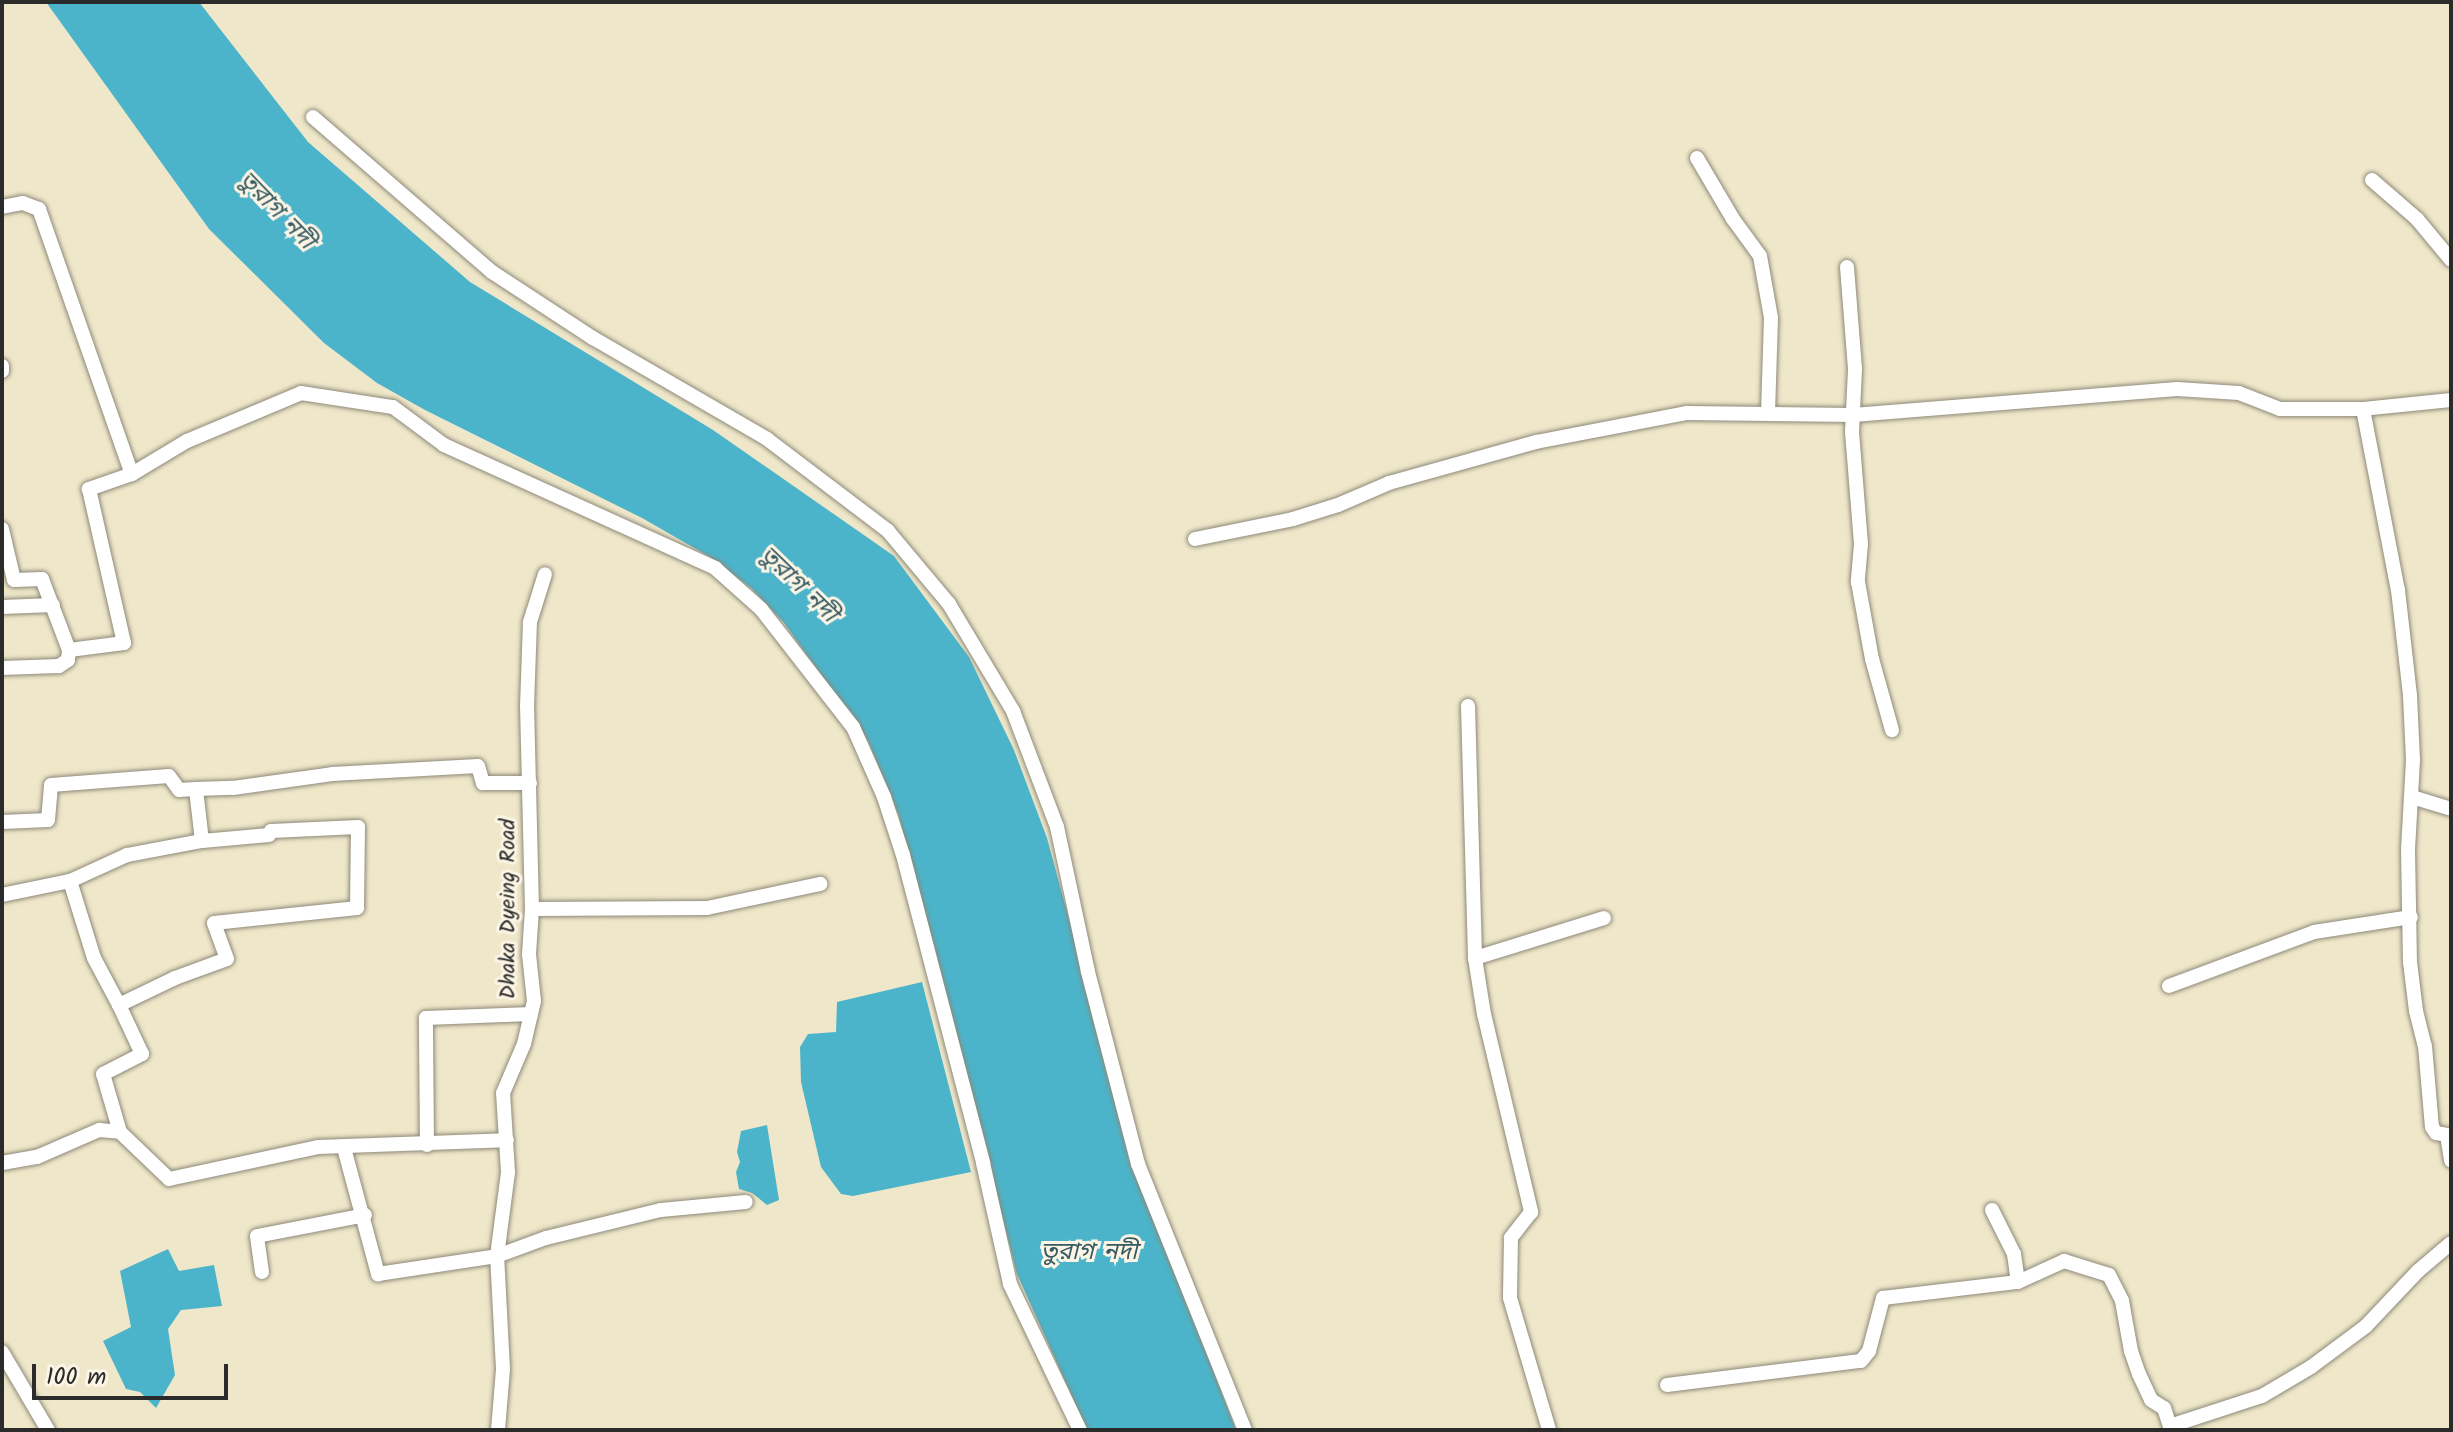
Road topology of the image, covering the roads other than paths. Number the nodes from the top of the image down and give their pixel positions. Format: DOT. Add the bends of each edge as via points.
graph roads {
  1 [pos="313,117"];
  2 [pos="1697,158"];
  3 [pos="2372,180"];
  4 [pos="2,207"];
  5 [pos="2451,260"];
  6 [pos="1847,267"];
  7 [pos="2451,400"];
  8 [pos="2363,409"];
  9 [pos="1768,413"];
  10 [pos="1853,415"];
  11 [pos="132,474"];
  12 [pos="2,529"];
  13 [pos="1195,539"];
  14 [pos="4,552"];
  15 [pos="545,574"];
  16 [pos="53,605"];
  17 [pos="2,607"];
  18 [pos="69,650"];
  19 [pos="2,668"];
  20 [pos="1468,706"];
  21 [pos="1892,730"];
  22 [pos="530,783"];
  23 [pos="196,789"];
  24 [pos="2412,797"];
  25 [pos="2449,808"];
  26 [pos="2,822"];
  27 [pos="202,841"];
  28 [pos="70,881"];
  29 [pos="820,884"];
  30 [pos="2,895"];
  31 [pos="532,909"];
  32 [pos="2411,917"];
  33 [pos="1604,918"];
  34 [pos="1475,958"];
  35 [pos="2169,986"];
  36 [pos="119,1005"];
  37 [pos="531,1014"];
  38 [pos="120,1132"];
  39 [pos="507,1140"];
  40 [pos="427,1145"];
  41 [pos="344,1148"];
  42 [pos="2451,1161"];
  43 [pos="2,1163"];
  44 [pos="746,1202"];
  45 [pos="1992,1210"];
  46 [pos="365,1215"];
  47 [pos="2451,1243"];
  48 [pos="497,1256"];
  49 [pos="262,1272"];
  50 [pos="2018,1282"];
  51 [pos="2,1352"];
  52 [pos="1667,1385"];
  53 [pos="2170,1428"];
  54 [pos="48,1430"];
  55 [pos="498,1430"];
  56 [pos="1080,1430"];
  57 [pos="1245,1430"];
  58 [pos="1549,1430"];
  1 -- 57 [label="street" via="492,272 767,439 888,531 949,604 1013,711 1057,827 1138,1164"];
  2 -- 9 [label="street" via="1760,256 1771,318"];
  3 -- 5 [label="street" via="2417,219"];
  4 -- 11 [label="street" via="23,203 39,209"];
  6 -- 10 [label="street"];
  7 -- 8 [label="street"];
  8 -- 10 [label="street" via="2280,409 2239,393 2177,389"];
  8 -- 24 [label="street" via="2398,590 2410,696"];
  9 -- 10 [label="street"];
  9 -- 13 [label="street" via="1687,413 1608,426 1389,483 1293,519"];
  10 -- 21 [label="street" via="1861,544 1858,582"];
  11 -- 18 [label="street" via="89,489 124,643"];
  11 -- 56 [label="street" via="187,441 301,393 393,407 444,445 715,568 761,609 853,727 884,797 983,1163 1010,1284"];
  12 -- 14 [label="street"];
  14 -- 16 [label="street" via="14,580 42,579"];
  15 -- 22 [label="street, Dhaka Dyeing Road" via="530,622"];
  16 -- 17 [label="street"];
  16 -- 18 [label="street"];
  18 -- 19 [label="street" via="68,660 59,666"];
  20 -- 34 [label="street"];
  22 -- 23 [label="street" via="483,783 478,766"];
  22 -- 31 [label="street, Dhaka Dyeing Road"];
  23 -- 26 [label="street" via="179,790 169,776 51,785 48,820"];
  23 -- 27 [label="street"];
  24 -- 25 [label="street"];
  24 -- 32 [label="street"];
  27 -- 28 [label="street" via="127,855"];
  27 -- 36 [label="street" via="358,827 357,908 214,923 227,959"];
  28 -- 30 [label="street"];
  28 -- 36 [label="street" via="94,958"];
  29 -- 31 [label="street" via="707,908"];
  31 -- 37 [label="street, Dhaka Dyeing Road"];
  32 -- 35 [label="street" via="2314,932"];
  32 -- 42 [label="street" via="2411,974 2425,1046 2432,1127 2447,1135"];
  33 -- 34 [label="street"];
  34 -- 58 [label="street" via="1531,1212 1511,1238 1510,1298"];
  36 -- 38 [label="street" via="142,1054 103,1074"];
  37 -- 39 [label="street, Dhaka Dyeing Road" via="503,1093"];
  37 -- 40 [label="street" via="426,1018"];
  38 -- 41 [label="street" via="169,1179 318,1147"];
  38 -- 43 [label="street" via="99,1130 37,1157"];
  39 -- 40 [label="street"];
  39 -- 48 [label="street, Dhaka Dyeing Road"];
  40 -- 41 [label="street"];
  41 -- 46 [label="street"];
  44 -- 48 [label="street" via="661,1210 546,1238"];
  45 -- 50 [label="street" via="2014,1254"];
  46 -- 48 [label="street" via="378,1274"];
  46 -- 49 [label="street" via="257,1236"];
  47 -- 53 [label="street" via="2366,1326 2311,1367 2262,1396"];
  48 -- 55 [label="street, Dhaka Dyeing Road" via="503,1369"];
  50 -- 52 [label="street" via="1883,1298 1869,1351 1861,1361"];
  50 -- 53 [label="street" via="2064,1261 2109,1275 2122,1301 2139,1374 2151,1400 2164,1408"];
  51 -- 54 [label="street"];
}
